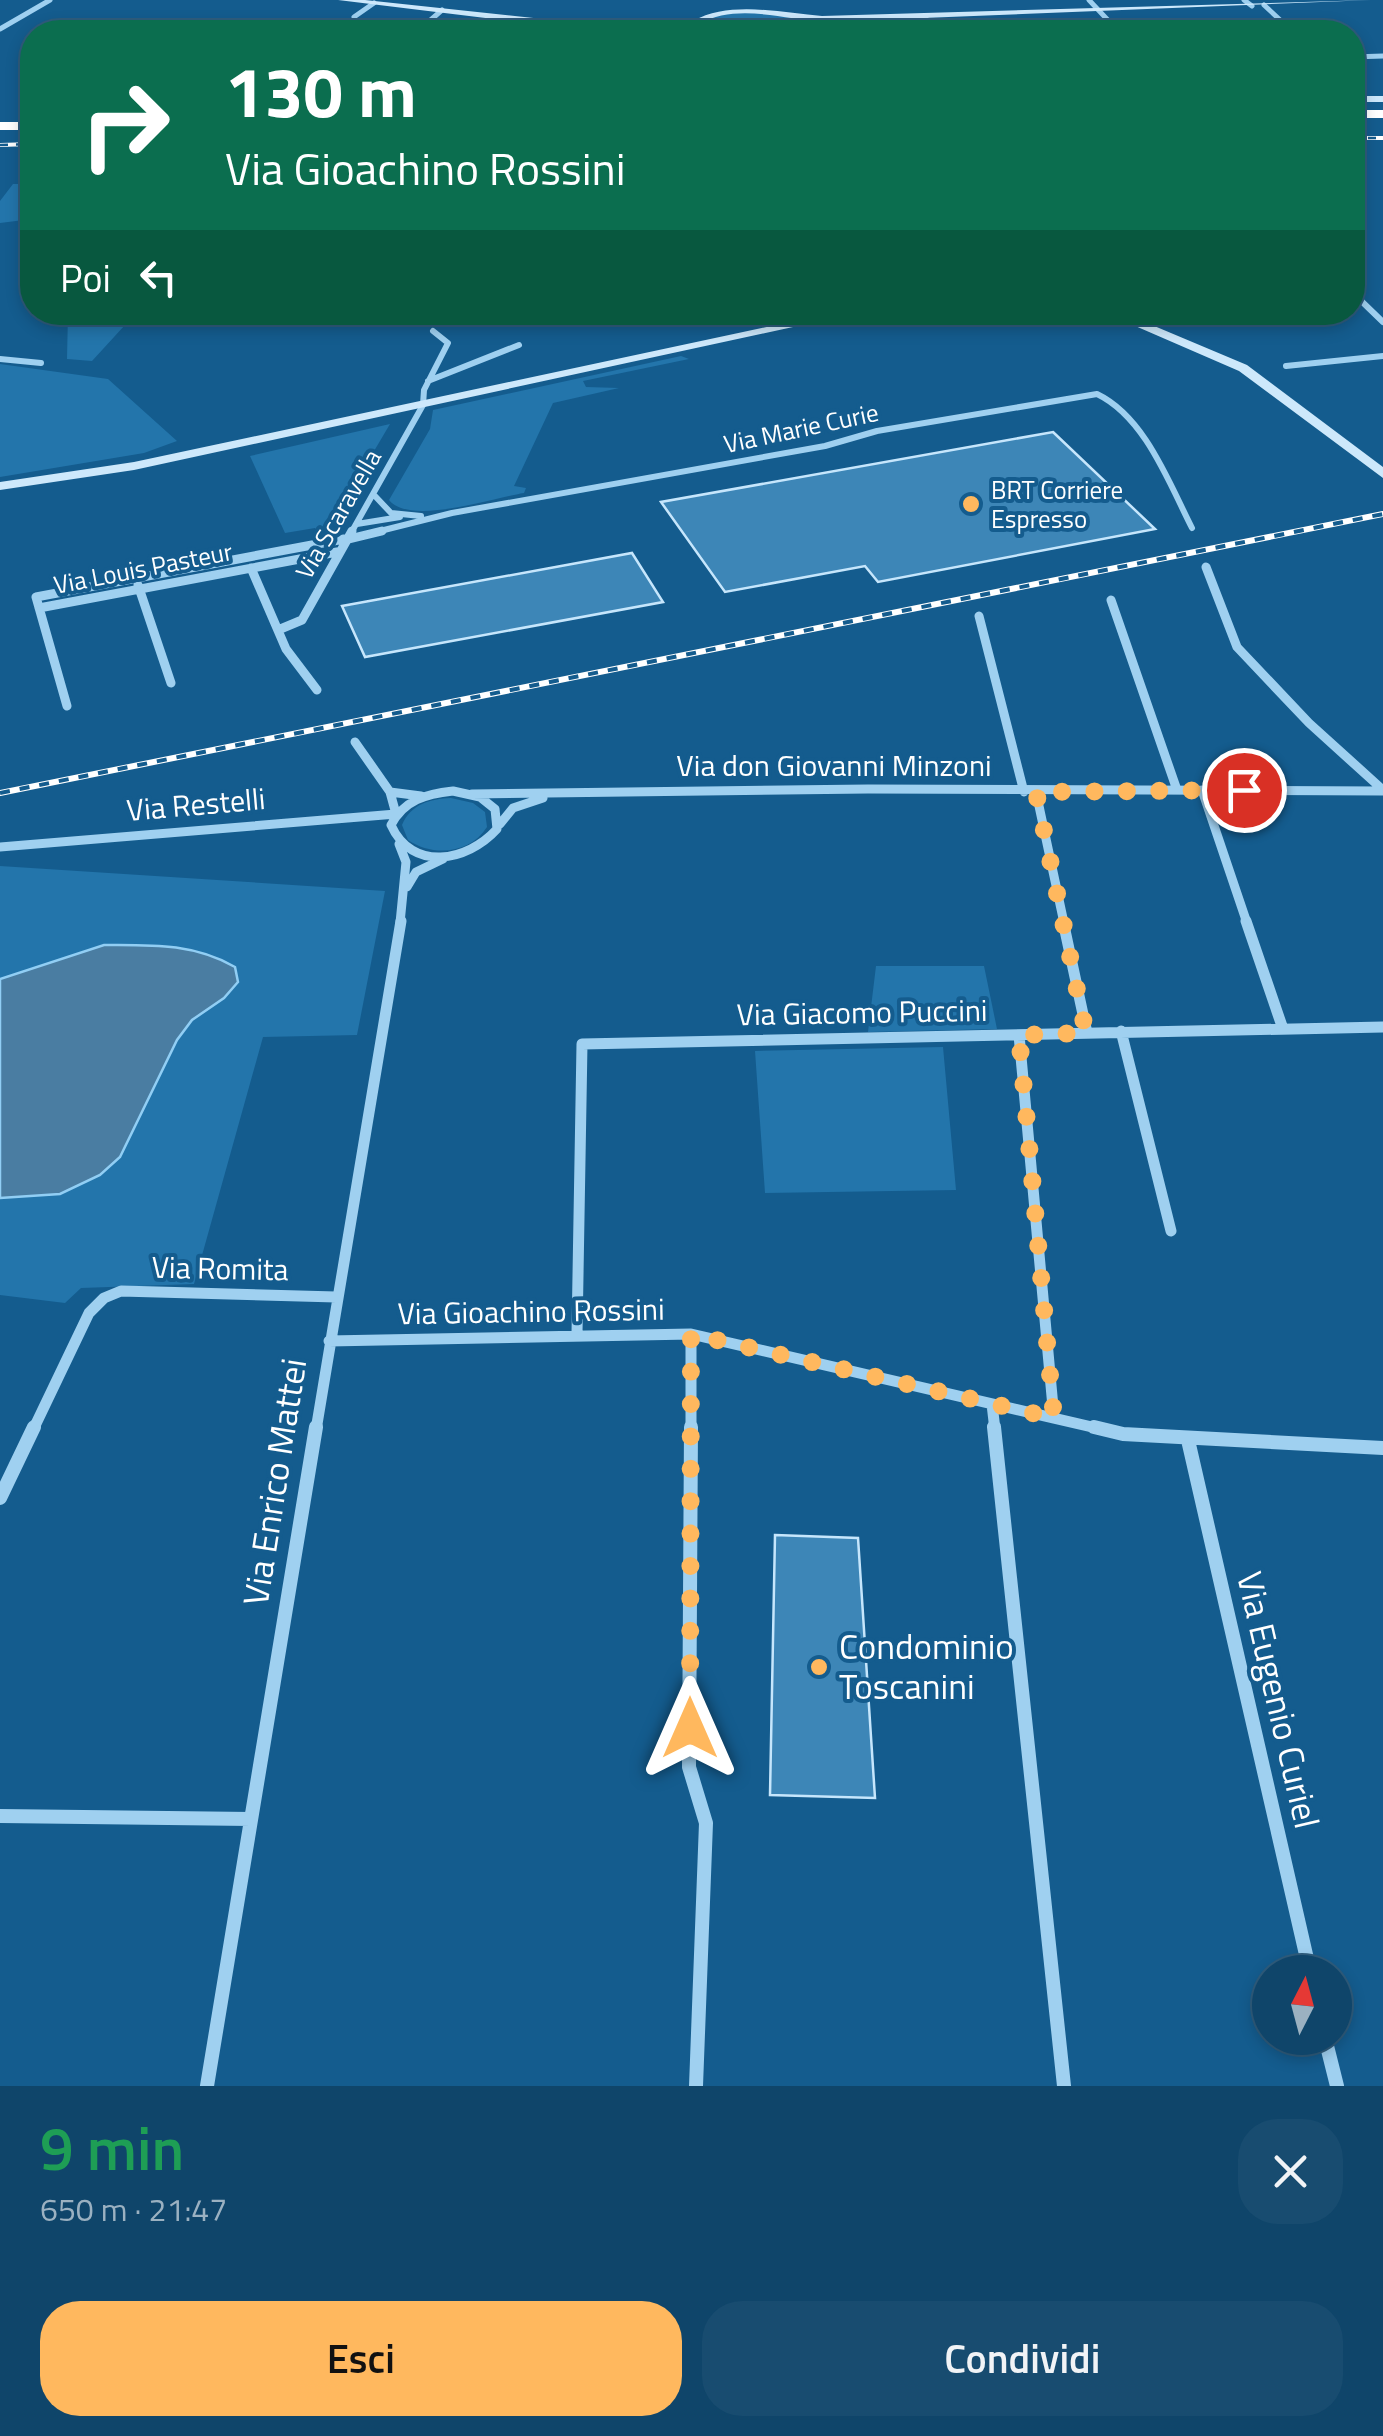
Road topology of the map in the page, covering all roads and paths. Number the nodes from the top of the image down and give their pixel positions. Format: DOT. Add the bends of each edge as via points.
graph roads {
  1 [pos="50,0"];
  2 [pos="342,0"];
  3 [pos="767,0"];
  4 [pos="776,0"];
  5 [pos="1089,0"];
  6 [pos="1367,0"];
  7 [pos="374,3"];
  8 [pos="1248,3"];
  9 [pos="1264,5"];
  10 [pos="751,7"];
  11 [pos="442,10"];
  12 [pos="785,11"];
  13 [pos="1104,12"];
  14 [pos="798,16"];
  15 [pos="354,17"];
  16 [pos="926,17"];
  17 [pos="840,19"];
  18 [pos="431,20"];
  19 [pos="527,20"];
  20 [pos="713,20"];
  21 [pos="799,20"];
  22 [pos="837,20"];
  23 [pos="925,20"];
  24 [pos="1110,20"];
  25 [pos="1280,20"];
  26 [pos="0,29"];
  27 [pos="1365,305"];
  28 [pos="1383,322"];
  29 [pos="795,325"];
  30 [pos="1139,325"];
  31 [pos="433,331"];
  32 [pos="519,345"];
  33 [pos="1383,356"];
  34 [pos="0,359"];
  35 [pos="41,363"];
  36 [pos="1286,366"];
  37 [pos="428,381"];
  38 [pos="423,405"];
  39 [pos="1383,474"];
  40 [pos="0,486"];
  41 [pos="374,494"];
  42 [pos="452,513"];
  43 [pos="401,516"];
  44 [pos="357,524"];
  45 [pos="1192,528"];
  46 [pos="346,539"];
  47 [pos="337,552"];
  48 [pos="253,556"];
  49 [pos="1206,567"];
  50 [pos="254,568"];
  51 [pos="136,578"];
  52 [pos="140,589"];
  53 [pos="1111,600"];
  54 [pos="39,608"];
  55 [pos="979,616"];
  56 [pos="278,630"];
  57 [pos="172,684"];
  58 [pos="317,690"];
  59 [pos="67,706"];
  60 [pos="355,742"];
  61 [pos="1177,790"];
  62 [pos="1202,790"];
  63 [pos="1383,790"];
  64 [pos="390,792"];
  65 [pos="1030,792"];
  66 [pos="584,793"];
  67 [pos="472,794"];
  68 [pos="421,796"];
  69 [pos="396,814"];
  70 [pos="498,829"];
  71 [pos="399,844"];
  72 [pos="0,847"];
  73 [pos="450,857"];
  74 [pos="406,888"];
  75 [pos="1383,1027"];
  76 [pos="1283,1028"];
  77 [pos="1121,1032"];
  78 [pos="1086,1033"];
  79 [pos="1019,1035"];
  80 [pos="1171,1231"];
  81 [pos="336,1297"];
  82 [pos="576,1333"];
  83 [pos="691,1334"];
  84 [pos="329,1341"];
  85 [pos="992,1404"];
  86 [pos="1054,1418"];
  87 [pos="1188,1440"];
  88 [pos="1383,1448"];
  89 [pos="0,1498"];
  90 [pos="0,1816"];
  91 [pos="251,1819"];
  92 [pos="1306,1955"];
  93 [pos="1329,2055"];
  94 [pos="207,2086"];
  95 [pos="696,2086"];
  96 [pos="1064,2086"];
  97 [pos="1336,2086"];
  1 -- 26 [label="street"];
  2 -- 7 [label="street"];
  3 -- 10 [label="street"];
  4 -- 12 [label="street"];
  5 -- 13 [label="street"];
  6 -- 9 [label="street"];
  7 -- 11 [label="street"];
  7 -- 15 [label="street"];
  8 -- 9 [label="street"];
  8 -- 13 [label="street"];
  9 -- 25 [label="street"];
  10 -- 12 [label="street"];
  10 -- 20 [label="street"];
  11 -- 18 [label="street"];
  11 -- 19 [label="street"];
  12 -- 14 [label="street"];
  13 -- 16 [label="street"];
  13 -- 24 [label="street"];
  14 -- 17 [label="street"];
  14 -- 21 [label="street"];
  16 -- 17 [label="street"];
  16 -- 23 [label="street"];
  17 -- 22 [label="street"];
  27 -- 28 [label="street"];
  29 -- 38 [label="street"];
  30 -- 39 [label="street" via="1243,368"];
  31 -- 37 [label="street, Via Scaravella" via="448,342"];
  32 -- 37 [label="street"];
  33 -- 36 [label="street"];
  34 -- 35 [label="street"];
  37 -- 38 [label="street, Via Scaravella"];
  38 -- 40 [label="street" via="118,469"];
  38 -- 41 [label="street, Via Scaravella"];
  41 -- 43 [label="street"];
  41 -- 44 [label="street, Via Scaravella"];
  42 -- 43 [label="street"];
  42 -- 45 [label="street, Via Marie Curie" via="1098,394 1130,421"];
  42 -- 46 [label="street, Via Marie Curie"];
  43 -- 44 [label="street"];
  44 -- 46 [label="street, Via Scaravella"];
  46 -- 47 [label="street, Via Scaravella"];
  46 -- 48 [label="street, Via Louis Pasteur"];
  47 -- 50 [label="street, Via Louis Pasteur"];
  47 -- 56 [label="street, Via Scaravella" via="302,620"];
  48 -- 50 [label="street"];
  48 -- 51 [label="street, Via Louis Pasteur"];
  49 -- 63 [label="street" via="1237,648"];
  50 -- 52 [label="street, Via Louis Pasteur"];
  50 -- 56 [label="street"];
  51 -- 52 [label="street"];
  51 -- 54 [label="street, Via Louis Pasteur" via="36,597"];
  52 -- 54 [label="street, Via Louis Pasteur"];
  52 -- 57 [label="street"];
  53 -- 61 [label="street"];
  54 -- 59 [label="street"];
  55 -- 65 [label="street"];
  56 -- 58 [label="street"];
  60 -- 64 [label="street"];
  61 -- 62 [label="street, Via don Giovanni Minzoni"];
  61 -- 65 [label="street, Via don Giovanni Minzoni"];
  62 -- 63 [label="street, Via don Giovanni Minzoni"];
  62 -- 76 [label="street"];
  64 -- 68 [label="street"];
  64 -- 69 [label="street"];
  65 -- 66 [label="street, Via don Giovanni Minzoni"];
  65 -- 78 [label="street"];
  66 -- 67 [label="street, Via don Giovanni Minzoni"];
  66 -- 70 [label="street, Via don Giovanni Minzoni" via="524,802"];
  67 -- 68 [label="street"];
  67 -- 70 [label="street" via="495,810"];
  68 -- 69 [label="street"];
  69 -- 71 [label="street" via="392,825"];
  69 -- 72 [label="street, Via Restelli"];
  70 -- 73 [label="street" via="480,848"];
  71 -- 73 [label="street"];
  71 -- 74 [label="street, Via Enrico Mattei"];
  73 -- 74 [label="street" via="424,866"];
  74 -- 81 [label="street, Via Enrico Mattei"];
  75 -- 76 [label="street, Via Giacomo Puccini"];
  76 -- 77 [label="street, Via Giacomo Puccini"];
  77 -- 78 [label="street, Via Giacomo Puccini"];
  77 -- 80 [label="street"];
  78 -- 79 [label="street, Via Giacomo Puccini"];
  79 -- 82 [label="street, Via Giacomo Puccini" via="582,1044"];
  79 -- 86 [label="street"];
  81 -- 84 [label="street, Via Enrico Mattei"];
  81 -- 89 [label="street, Via Romita" via="121,1291 104,1298 89,1313"];
  82 -- 83 [label="street, Via Gioachino Rossini"];
  82 -- 84 [label="street, Via Gioachino Rossini"];
  83 -- 85 [label="street, Via Gioachino Rossini"];
  83 -- 95 [label="street" via="689,1768 706,1823"];
  84 -- 91 [label="street, Via Enrico Mattei"];
  85 -- 86 [label="street, Via Gioachino Rossini"];
  85 -- 96 [label="street"];
  86 -- 87 [label="street, Via Gioachino Rossini"];
  87 -- 88 [label="street, Via Gioachino Rossini"];
  87 -- 92 [label="street, Via Eugenio Curiel"];
  90 -- 91 [label="street"];
  91 -- 94 [label="street, Via Enrico Mattei"];
  93 -- 97 [label="street"];
}
